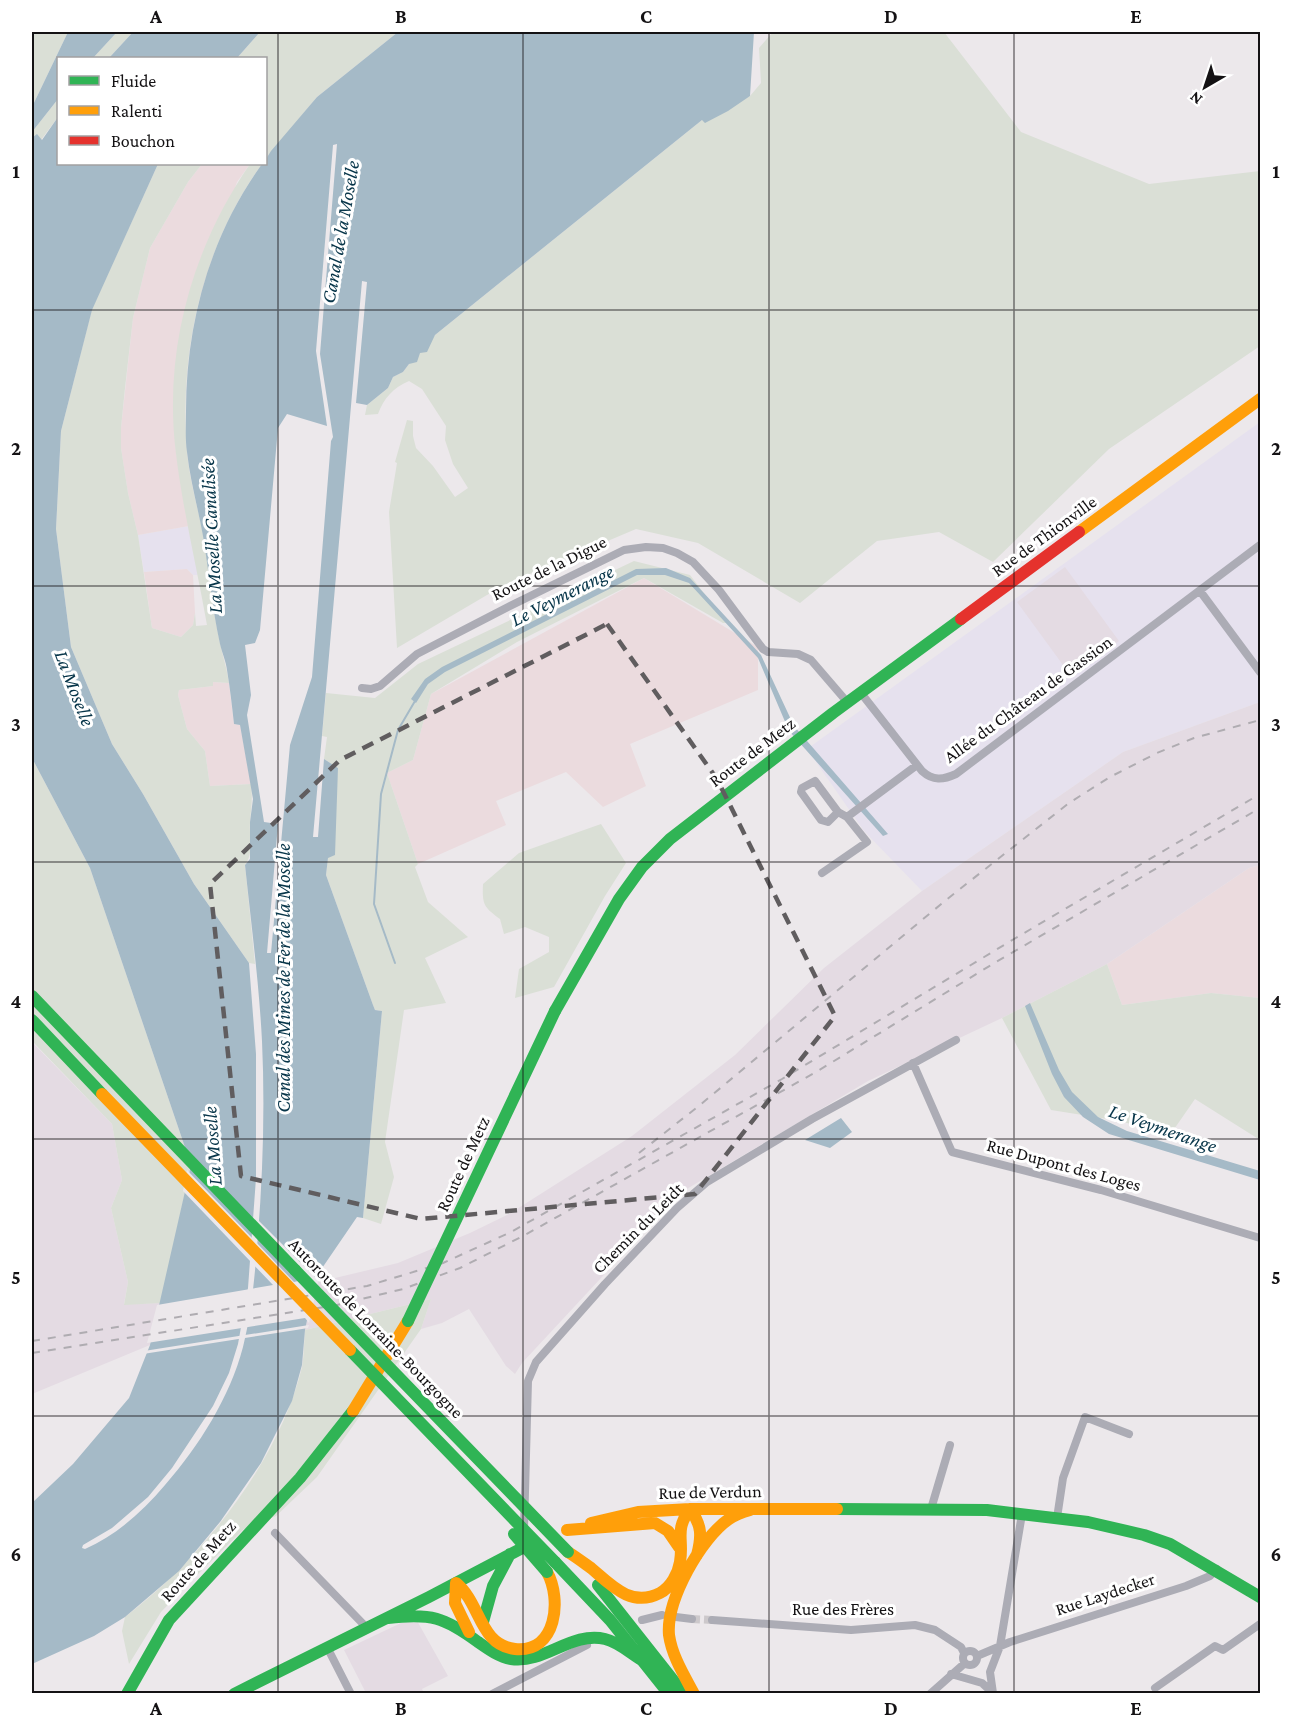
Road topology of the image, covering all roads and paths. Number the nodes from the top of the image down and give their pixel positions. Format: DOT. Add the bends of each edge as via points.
graph roads {
  1 [pos="1260,399"];
  2 [pos="1260,545"];
  3 [pos="1200,591"];
  4 [pos="1260,672"];
  5 [pos="362,688"];
  6 [pos="861,693"];
  7 [pos="848,703"];
  8 [pos="917,765"];
  9 [pos="838,812"];
  10 [pos="847,817"];
  11 [pos="822,873"];
  12 [pos="32,996"];
  13 [pos="32,1020"];
  14 [pos="956,1040"];
  15 [pos="913,1063"];
  16 [pos="1260,1238"];
  17 [pos="1129,1434"];
  18 [pos="950,1445"];
  19 [pos="690,1509"];
  20 [pos="931,1509"];
  21 [pos="750,1510"];
  22 [pos="1022,1514"];
  23 [pos="1057,1518"];
  24 [pos="567,1530"];
  25 [pos="275,1533"];
  26 [pos="531,1543"];
  27 [pos="679,1547"];
  28 [pos="568,1552"];
  29 [pos="510,1554"];
  30 [pos="697,1555"];
  31 [pos="551,1567"];
  32 [pos="1217,1569"];
  33 [pos="456,1583"];
  34 [pos="1260,1597"];
  35 [pos="662,1615"];
  36 [pos="676,1617"];
  37 [pos="388,1618"];
  38 [pos="692,1619"];
  39 [pos="642,1620"];
  40 [pos="712,1620"];
  41 [pos="1260,1624"];
  42 [pos="482,1625"];
  43 [pos="367,1628"];
  44 [pos="472,1636"];
  45 [pos="587,1645"];
  46 [pos="1000,1646"];
  47 [pos="327,1647"];
  48 [pos="964,1653"];
  49 [pos="977,1656"];
  50 [pos="645,1662"];
  51 [pos="965,1663"];
  52 [pos="141,1673"];
  53 [pos="951,1674"];
  54 [pos="1155,1688"];
  55 [pos="993,1693"];
  56 [pos="127,1694"];
  57 [pos="136,1694"];
  58 [pos="234,1694"];
  59 [pos="351,1694"];
  60 [pos="492,1694"];
  61 [pos="669,1694"];
  62 [pos="684,1694"];
  63 [pos="694,1694"];
  64 [pos="930,1694"];
  1 -- 6 [label="main road, Rue de Thionville"];
  2 -- 3 [label="street, Allée du Château de Gassion"];
  3 -- 4 [label="street"];
  3 -- 8 [label="street, Allée du Château de Gassion" via="956,774 936,779"];
  5 -- 7 [label="street, Route de la Digue" via="380,686 417,654 518,602 624,550 646,547 663,548 693,562 763,649 811,660"];
  6 -- 7 [label="main road, Rue de Thionville"];
  6 -- 8 [label="street, Allée du Château de Gassion"];
  7 -- 52 [label="main road, Route de Metz, bridge" via="670,839 642,867 607,917 555,1011 398,1341 358,1405 300,1478 169,1620"];
  8 -- 10 [label="street"];
  9 -- 9 [label="street" via="815,782 802,788 821,820 828,822"];
  9 -- 10 [label="street"];
  10 -- 11 [label="street" via="867,842"];
  12 -- 28 [label="main road, Autoroute de Lorraine-Bourgogne, bridge"];
  13 -- 31 [label="main road, Autoroute de Lorraine-Bourgogne, bridge" via="498,1503 501,1518"];
  14 -- 15 [label="street, Chemin du Leidt"];
  15 -- 16 [label="street, Rue Dupont des Loges" via="952,1152 1101,1190"];
  15 -- 26 [label="street, Chemin du Leidt" via="707,1182 651,1233 536,1362 528,1381 524,1526"];
  17 -- 23 [label="street" via="1085,1417 1063,1478"];
  18 -- 20 [label="street"];
  19 -- 21 [label="main road, Rue de Verdun"];
  19 -- 24 [label="main road, Rue de Verdun" via="638,1512"];
  19 -- 27 [label="main road" via="681,1520"];
  19 -- 30 [label="main road" via="700,1522 702,1534"];
  20 -- 21 [label="main road, Rue de Verdun"];
  20 -- 22 [label="main road, Rue de Verdun"];
  21 -- 30 [label="main road" via="712,1532"];
  22 -- 23 [label="main road, Rue de Verdun"];
  22 -- 46 [label="street"];
  23 -- 32 [label="main road, Rue de Verdun" via="1118,1528 1170,1544"];
  24 -- 26 [label="main road, Rue de Verdun"];
  24 -- 27 [label="main road" via="655,1523 668,1531"];
  25 -- 43 [label="street"];
  26 -- 29 [label="main road, Rue de Verdun"];
  27 -- 28 [label="main road" via="678,1571 672,1582 662,1592 647,1598 624,1596"];
  28 -- 62 [label="main road, Autoroute de Lorraine-Bourgogne" via="616,1605"];
  29 -- 33 [label="main road, Rue de Verdun"];
  29 -- 42 [label="main road" via="490,1589"];
  30 -- 63 [label="main road" via="672,1608 669,1625 671,1647"];
  31 -- 42 [label="main road" via="556,1595 554,1619 549,1633 537,1646 507,1648 493,1640"];
  31 -- 50 [label="main road" via="610,1620"];
  32 -- 34 [label="main road, Rue de Verdun"];
  32 -- 46 [label="street, Rue Laydecker" via="1186,1586"];
  33 -- 37 [label="main road, Rue de Verdun"];
  33 -- 42 [label="main road" via="473,1600"];
  33 -- 44 [label="main road" via="452,1593 455,1606"];
  35 -- 39 [label="street"];
  36 -- 38 [label="street"];
  37 -- 43 [label="main road, Rue de Verdun"];
  37 -- 44 [label="main road" via="427,1615 446,1620"];
  40 -- 48 [label="street, Rue des Frères" via="851,1629 915,1625 935,1630"];
  41 -- 54 [label="street" via="1223,1650 1215,1646"];
  43 -- 47 [label="main road, Rue de Verdun"];
  44 -- 50 [label="main road" via="500,1656 529,1660 575,1640 607,1639"];
  45 -- 60 [label="street"];
  46 -- 49 [label="street, Rue Laydecker"];
  46 -- 55 [label="street" via="990,1672"];
  47 -- 58 [label="main road, Rue de Verdun"];
  47 -- 59 [label="street"];
  48 -- 49 [label="street" via="973,1651"];
  48 -- 51 [label="street"];
  49 -- 51 [label="street" via="974,1664"];
  50 -- 61 [label="main road"];
  51 -- 53 [label="street"];
  52 -- 56 [label="main road, Route de Metz"];
  52 -- 57 [label="main road, Route de Metz"];
  53 -- 55 [label="street" via="982,1683"];
  53 -- 64 [label="street"];
}
